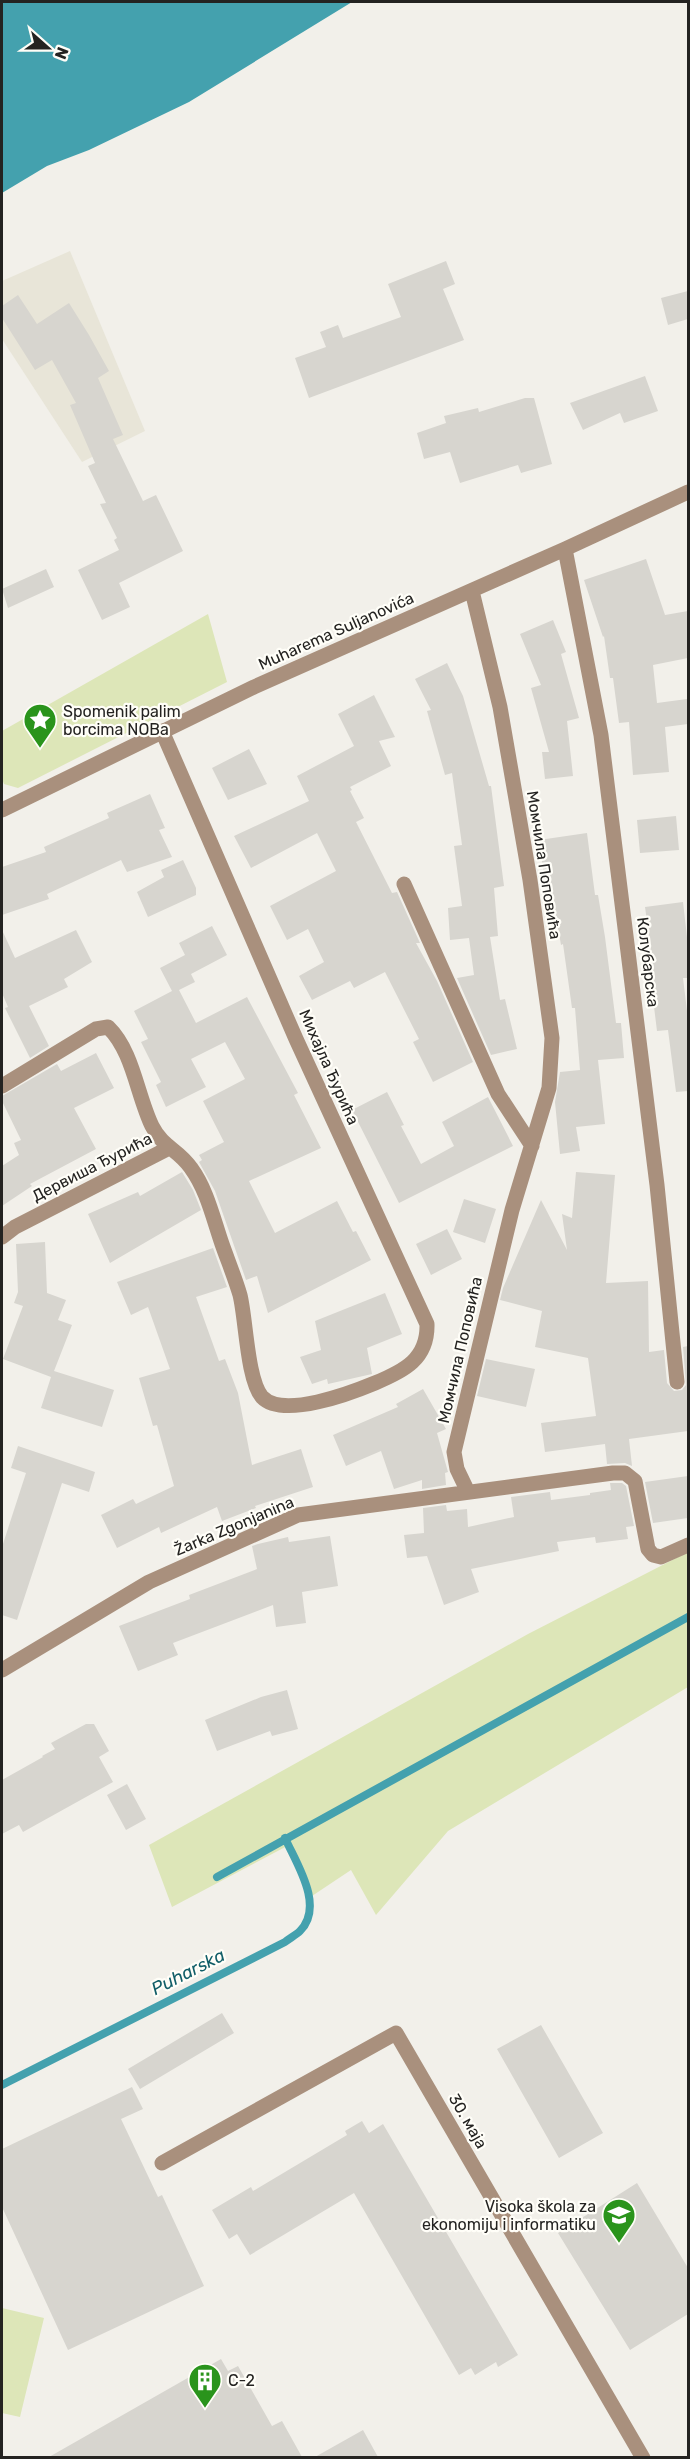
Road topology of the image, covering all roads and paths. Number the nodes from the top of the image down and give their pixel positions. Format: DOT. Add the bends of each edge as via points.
graph roads {
  1 [pos="688,492"];
  2 [pos="565,549"];
  3 [pos="472,591"];
  4 [pos="162,731"];
  5 [pos="3,807"];
  6 [pos="404,884"];
  7 [pos="2,1086"];
  8 [pos="532,1146"];
  9 [pos="169,1148"];
  10 [pos="2,1237"];
  11 [pos="677,1382"];
  12 [pos="362,1389"];
  13 [pos="468,1492"];
  14 [pos="688,1545"];
  15 [pos="2,1670"];
  16 [pos="162,2163"];
  17 [pos="643,2457"];
  1 -- 2 [label="street, Muharema Suljanovića"];
  2 -- 3 [label="street, Muharema Suljanovića"];
  2 -- 11 [label="street, Колубарска" via="601,735 657,1185"];
  3 -- 4 [label="street, Muharema Suljanovića"];
  3 -- 8 [label="street, Момчила Поповића" via="502,718 552,1038 549,1088"];
  4 -- 5 [label="street, Muharema Suljanovića"];
  4 -- 12 [label="street, Михајла Ђурића" via="296,1039 427,1324 428,1338 413,1362 394,1376"];
  6 -- 8 [label="street" via="498,1094"];
  7 -- 9 [label="street, Дервиша Ђурића" via="96,1029 108,1027 123,1049 151,1124"];
  8 -- 13 [label="street, Момчила Поповића" via="512,1210 454,1452"];
  9 -- 10 [label="street, Дервиша Ђурића"];
  9 -- 12 [label="street, Дервиша Ђурића" via="184,1158 204,1191 240,1296 253,1370 262,1396 287,1406"];
  13 -- 14 [label="street, Žarka Zgonjanina" via="625,1473 635,1481 648,1549 653,1555 661,1557"];
  13 -- 15 [label="street, Žarka Zgonjanina" via="298,1515 149,1582"];
  16 -- 17 [label="street, 30. маја" via="396,2033"];
}
